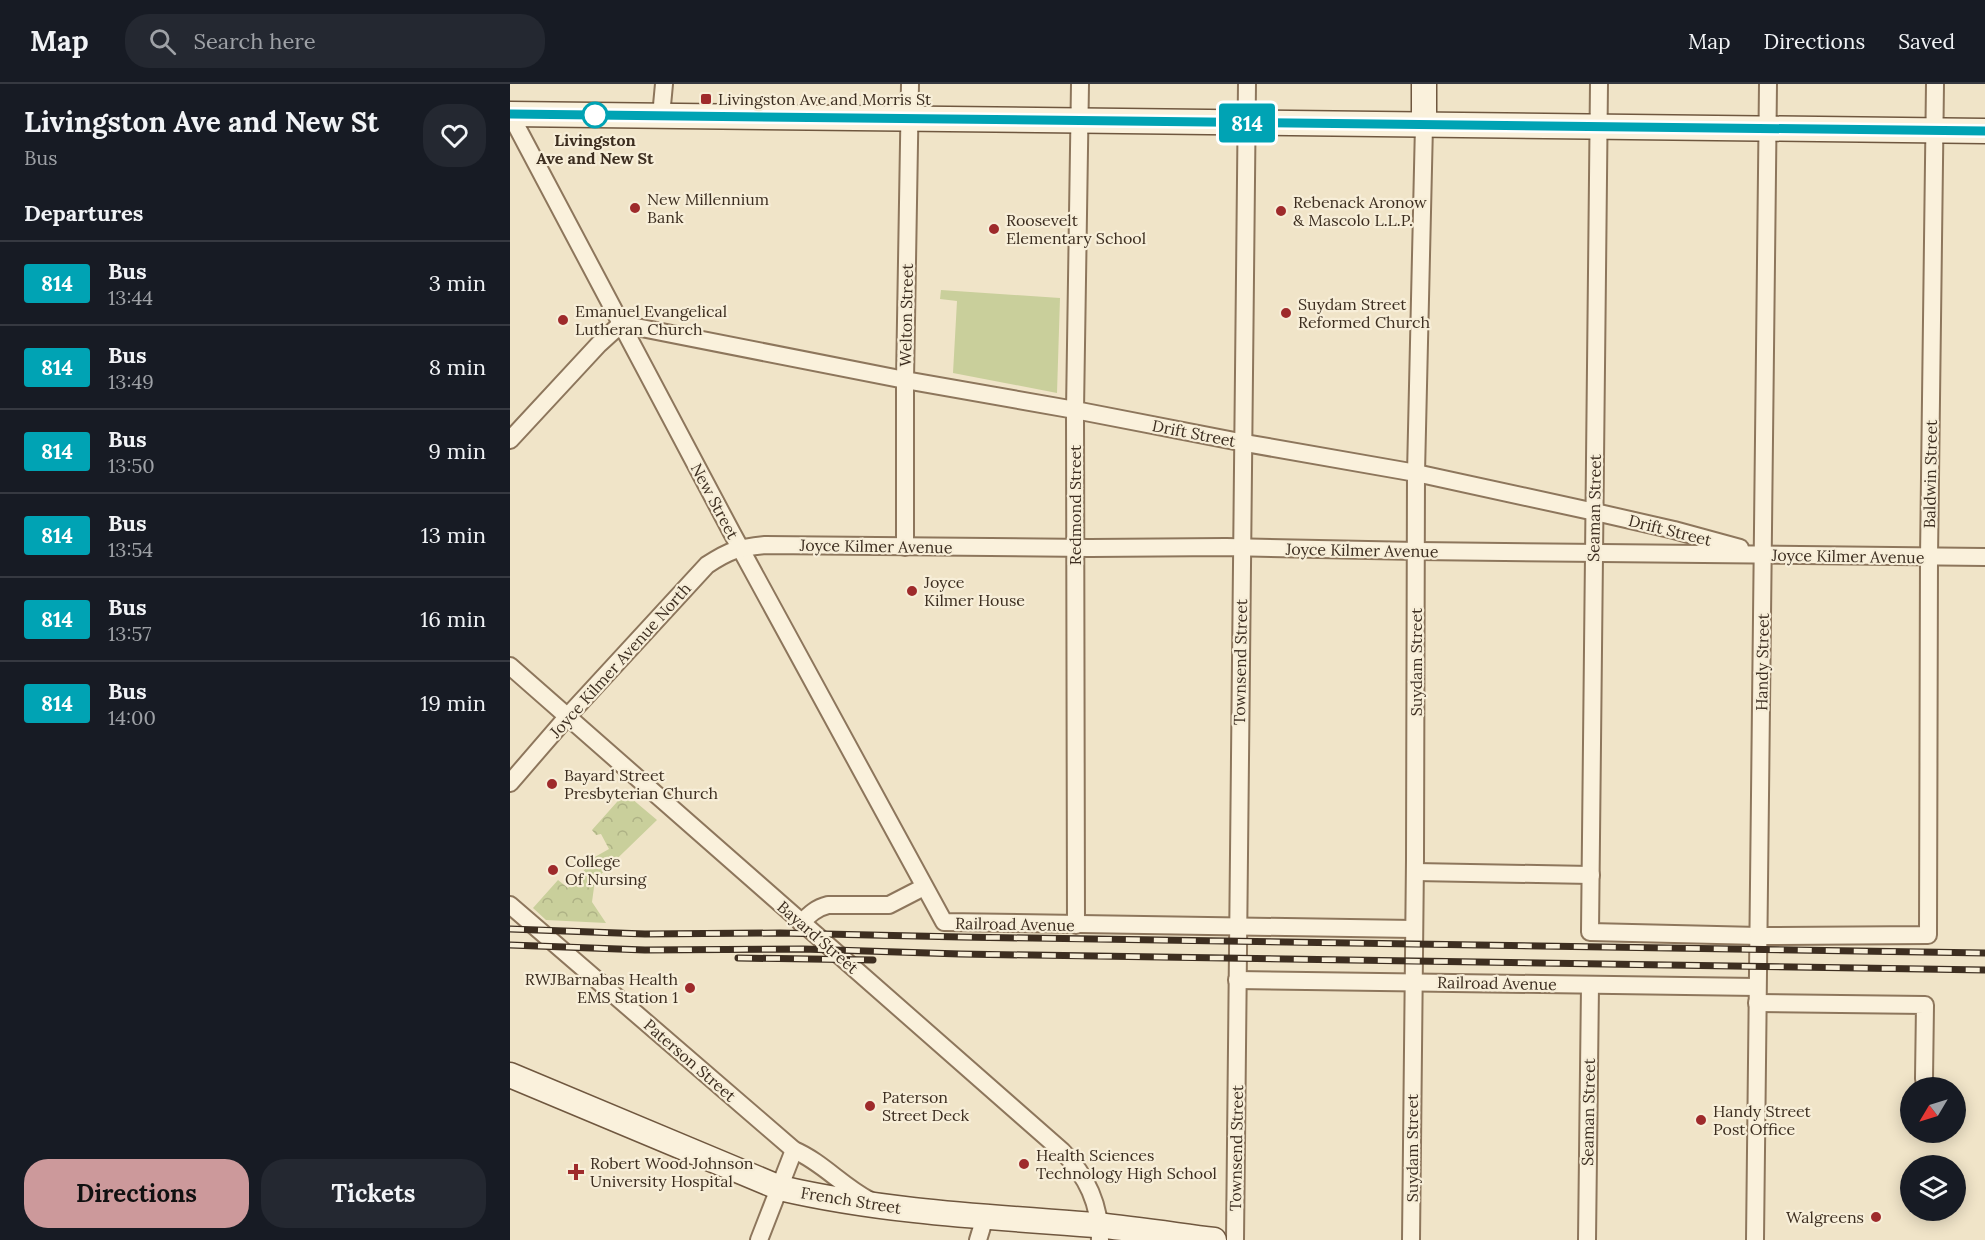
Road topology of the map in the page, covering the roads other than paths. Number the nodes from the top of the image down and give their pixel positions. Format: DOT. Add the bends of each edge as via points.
graph roads {
  1 [pos="664,84"];
  2 [pos="910,84"];
  3 [pos="1080,84"];
  4 [pos="1247,84"];
  5 [pos="1424,84"];
  6 [pos="1599,84"];
  7 [pos="1768,84"];
  8 [pos="1935,84"];
  9 [pos="510,114"];
  10 [pos="661,116"];
  11 [pos="910,119"];
  12 [pos="1080,121"];
  13 [pos="1247,123"];
  14 [pos="1424,125"];
  15 [pos="1598,126"];
  16 [pos="1768,127"];
  17 [pos="1934,130"];
  18 [pos="1985,131"];
  19 [pos="621,324"];
  20 [pos="905,380"];
  21 [pos="1075,410"];
  22 [pos="510,440"];
  23 [pos="1245,443"];
  24 [pos="1416,473"];
  25 [pos="1595,512"];
  26 [pos="740,547"];
  27 [pos="905,547"];
  28 [pos="1242,547"];
  29 [pos="1075,548"];
  30 [pos="1417,551"];
  31 [pos="1593,552"];
  32 [pos="1764,555"];
  33 [pos="1929,556"];
  34 [pos="1985,557"];
  35 [pos="510,666"];
  36 [pos="567,717"];
  37 [pos="510,783"];
  38 [pos="1415,872"];
  39 [pos="1591,875"];
  40 [pos="924,887"];
  41 [pos="510,904"];
  42 [pos="801,923"];
  43 [pos="1077,925"];
  44 [pos="1237,927"];
  45 [pos="1414,929"];
  46 [pos="1758,936"];
  47 [pos="1237,980"];
  48 [pos="1413,982"];
  49 [pos="1590,985"];
  50 [pos="1757,995"];
  51 [pos="510,1075"];
  52 [pos="1924,1077"];
  53 [pos="794,1150"];
  54 [pos="780,1188"];
  55 [pos="878,1205"];
  56 [pos="985,1217"];
  57 [pos="1099,1233"];
  58 [pos="759,1240"];
  59 [pos="978,1240"];
  60 [pos="1214,1240"];
  61 [pos="1235,1240"];
  62 [pos="1411,1240"];
  63 [pos="1587,1240"];
  64 [pos="1755,1240"];
  1 -- 10 [label="street"];
  2 -- 11 [label="street, Welton Street"];
  3 -- 12 [label="street, Redmond Street"];
  4 -- 13 [label="street, Townsend Street"];
  5 -- 14 [label="main road, Suydam Street"];
  6 -- 15 [label="street, Seaman Street"];
  7 -- 16 [label="street, Handy Street"];
  8 -- 17 [label="street, Baldwin Street"];
  9 -- 10 [label="main road"];
  9 -- 19 [label="street, New Street"];
  10 -- 11 [label="main road"];
  11 -- 12 [label="main road"];
  11 -- 20 [label="street, Welton Street"];
  12 -- 13 [label="main road"];
  12 -- 21 [label="street, Redmond Street"];
  13 -- 14 [label="main road"];
  13 -- 23 [label="street, Townsend Street"];
  14 -- 15 [label="main road"];
  14 -- 24 [label="street, Suydam Street"];
  15 -- 16 [label="main road"];
  15 -- 25 [label="street, Seaman Street"];
  16 -- 17 [label="main road"];
  16 -- 32 [label="street, Handy Street"];
  17 -- 18 [label="main road"];
  17 -- 33 [label="street, Baldwin Street"];
  19 -- 20 [label="street, Drift Street"];
  19 -- 22 [label="street"];
  19 -- 26 [label="street, New Street"];
  20 -- 21 [label="street, Drift Street"];
  20 -- 27 [label="street, Welton Street"];
  21 -- 23 [label="street, Drift Street"];
  21 -- 29 [label="street, Redmond Street"];
  23 -- 24 [label="street, Drift Street"];
  23 -- 28 [label="street, Townsend Street"];
  24 -- 25 [label="street, Drift Street"];
  24 -- 30 [label="street, Suydam Street"];
  25 -- 31 [label="street, Seaman Street"];
  25 -- 32 [label="street, Drift Street"];
  26 -- 27 [label="street, Joyce Kilmer Avenue"];
  26 -- 36 [label="street, Joyce Kilmer Avenue North" via="707,565"];
  26 -- 40 [label="street, New Street"];
  27 -- 29 [label="street, Joyce Kilmer Avenue"];
  28 -- 29 [label="street, Joyce Kilmer Avenue"];
  28 -- 30 [label="street, Joyce Kilmer Avenue"];
  28 -- 44 [label="street, Townsend Street"];
  29 -- 43 [label="street, Redmond Street"];
  30 -- 31 [label="street, Joyce Kilmer Avenue"];
  30 -- 38 [label="street, Suydam Street"];
  31 -- 32 [label="street, Joyce Kilmer Avenue"];
  31 -- 39 [label="street, Seaman Street"];
  32 -- 33 [label="street, Joyce Kilmer Avenue"];
  32 -- 46 [label="street, Handy Street"];
  33 -- 34 [label="street, Joyce Kilmer Avenue"];
  33 -- 46 [label="street, Baldwin Street" via="1928,935"];
  35 -- 36 [label="street, Bayard Street"];
  36 -- 37 [label="street, Joyce Kilmer Avenue North"];
  36 -- 42 [label="street, Bayard Street"];
  38 -- 39 [label="street"];
  38 -- 45 [label="street, Suydam Street"];
  39 -- 46 [label="street, Seaman Street" via="1590,932"];
  40 -- 42 [label="street" via="889,905 820,907"];
  40 -- 43 [label="street, Railroad Avenue" via="944,922"];
  41 -- 53 [label="street, Paterson Street"];
  42 -- 57 [label="street, Bayard Street" via="1072,1161 1094,1197"];
  43 -- 44 [label="street, Railroad Avenue"];
  44 -- 45 [label="street, Railroad Avenue"];
  44 -- 47 [label="street, Townsend Street"];
  45 -- 48 [label="street, Suydam Street"];
  46 -- 50 [label="street, Handy Street"];
  47 -- 48 [label="street, Railroad Avenue"];
  47 -- 61 [label="street, Townsend Street"];
  48 -- 49 [label="street, Railroad Avenue"];
  48 -- 62 [label="street, Suydam Street"];
  49 -- 50 [label="street, Railroad Avenue"];
  49 -- 63 [label="street, Seaman Street"];
  50 -- 52 [label="street, Railroad Avenue" via="1925,1005"];
  50 -- 64 [label="street, Handy Street"];
  51 -- 54 [label="main road, French Street"];
  53 -- 54 [label="street"];
  53 -- 55 [label="street, Paterson Street"];
  54 -- 55 [label="main road, French Street"];
  54 -- 58 [label="street"];
  55 -- 56 [label="main road, French Street"];
  56 -- 57 [label="main road, French Street"];
  56 -- 59 [label="street"];
  57 -- 60 [label="main road, French Street"];
}
